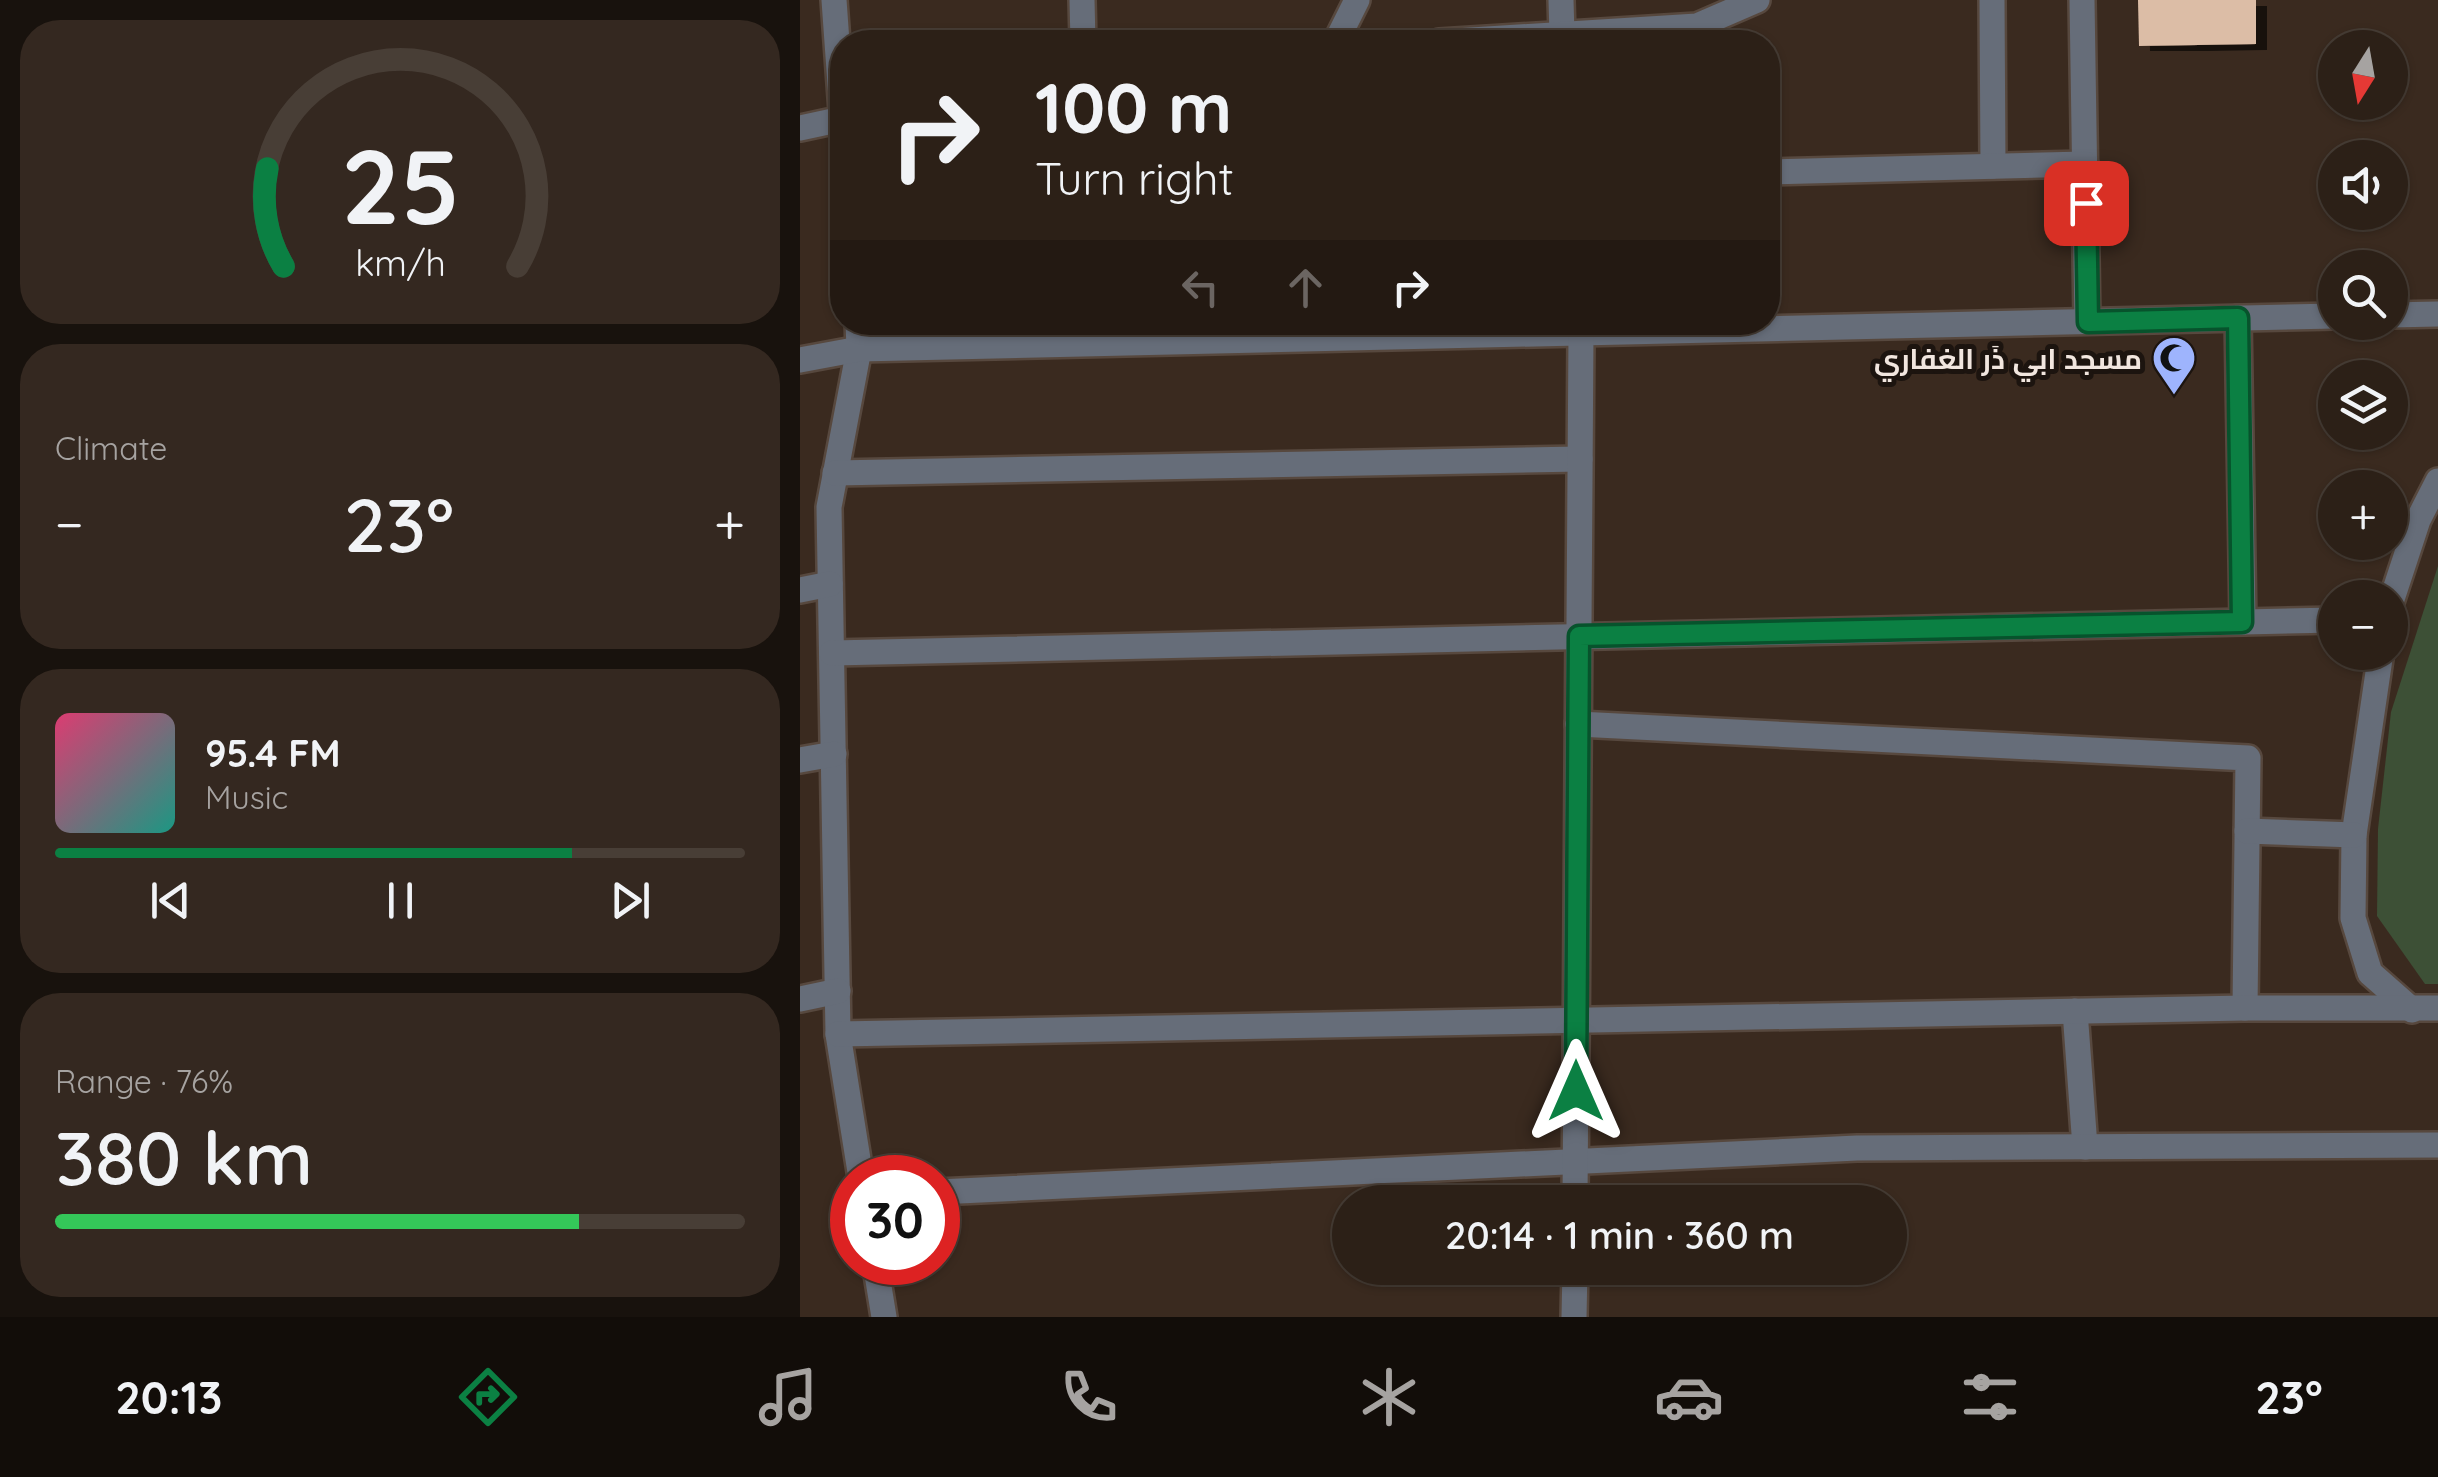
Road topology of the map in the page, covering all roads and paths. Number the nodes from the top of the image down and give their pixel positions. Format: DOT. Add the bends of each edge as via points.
graph roads {
  1 [pos="834,0"];
  2 [pos="1082,0"];
  3 [pos="1357,0"];
  4 [pos="1560,0"];
  5 [pos="1757,0"];
  6 [pos="1992,0"];
  7 [pos="2082,0"];
  8 [pos="837,30"];
  9 [pos="1083,30"];
  10 [pos="1342,30"];
  11 [pos="1562,30"];
  12 [pos="1704,30"];
  13 [pos="830,119"];
  14 [pos="800,128"];
  15 [pos="2085,164"];
  16 [pos="1993,166"];
  17 [pos="1780,172"];
  18 [pos="2438,314"];
  19 [pos="2408,315"];
  20 [pos="2318,316"];
  21 [pos="2238,318"];
  22 [pos="2088,322"];
  23 [pos="1780,325"];
  24 [pos="859,335"];
  25 [pos="1491,335"];
  26 [pos="1581,335"];
  27 [pos="860,349"];
  28 [pos="800,360"];
  29 [pos="1580,459"];
  30 [pos="836,473"];
  31 [pos="2438,481"];
  32 [pos="2398,580"];
  33 [pos="830,584"];
  34 [pos="800,590"];
  35 [pos="2318,620"];
  36 [pos="2242,622"];
  37 [pos="1579,636"];
  38 [pos="832,653"];
  39 [pos="2377,670"];
  40 [pos="1578,724"];
  41 [pos="834,754"];
  42 [pos="800,760"];
  43 [pos="2248,831"];
  44 [pos="2354,835"];
  45 [pos="838,991"];
  46 [pos="800,998"];
  47 [pos="2245,1008"];
  48 [pos="2408,1008"];
  49 [pos="2438,1008"];
  50 [pos="2075,1011"];
  51 [pos="1576,1020"];
  52 [pos="2438,1024"];
  53 [pos="838,1034"];
  54 [pos="2438,1145"];
  55 [pos="2086,1147"];
  56 [pos="858,1155"];
  57 [pos="1576,1162"];
  58 [pos="1576,1185"];
  59 [pos="960,1191"];
  60 [pos="879,1285"];
  61 [pos="1575,1285"];
  62 [pos="884,1317"];
  63 [pos="1574,1317"];
  1 -- 8 [label="street"];
  2 -- 9 [label="street"];
  3 -- 10 [label="street"];
  4 -- 11 [label="street"];
  5 -- 12 [label="street"];
  6 -- 16 [label="street"];
  7 -- 15 [label="street"];
  13 -- 14 [label="street"];
  15 -- 16 [label="street"];
  15 -- 22 [label="street"];
  16 -- 17 [label="street"];
  18 -- 19 [label="street"];
  20 -- 21 [label="street"];
  21 -- 22 [label="street"];
  21 -- 36 [label="street"];
  22 -- 23 [label="street"];
  24 -- 27 [label="street"];
  25 -- 27 [label="street"];
  26 -- 29 [label="street"];
  27 -- 28 [label="street"];
  27 -- 30 [label="street"];
  29 -- 30 [label="street"];
  29 -- 37 [label="street"];
  30 -- 33 [label="street" via="829,506"];
  31 -- 32 [label="street"];
  33 -- 34 [label="street"];
  33 -- 38 [label="street"];
  35 -- 36 [label="street"];
  36 -- 37 [label="street"];
  37 -- 38 [label="street"];
  37 -- 40 [label="street"];
  38 -- 41 [label="street"];
  39 -- 44 [label="street"];
  40 -- 43 [label="street" via="2248,758"];
  40 -- 51 [label="street"];
  41 -- 42 [label="street"];
  41 -- 45 [label="street"];
  43 -- 44 [label="street"];
  43 -- 47 [label="street"];
  44 -- 48 [label="street" via="2354,918 2370,973"];
  45 -- 46 [label="street"];
  45 -- 53 [label="street"];
  47 -- 48 [label="street"];
  47 -- 50 [label="street"];
  48 -- 49 [label="street"];
  48 -- 52 [label="street"];
  50 -- 51 [label="street"];
  50 -- 55 [label="street"];
  51 -- 53 [label="street"];
  51 -- 57 [label="street"];
  53 -- 56 [label="street"];
  54 -- 55 [label="street"];
  55 -- 57 [label="street" via="1857,1148"];
  57 -- 58 [label="street"];
  57 -- 59 [label="street"];
  60 -- 62 [label="street"];
  61 -- 63 [label="street"];
}
